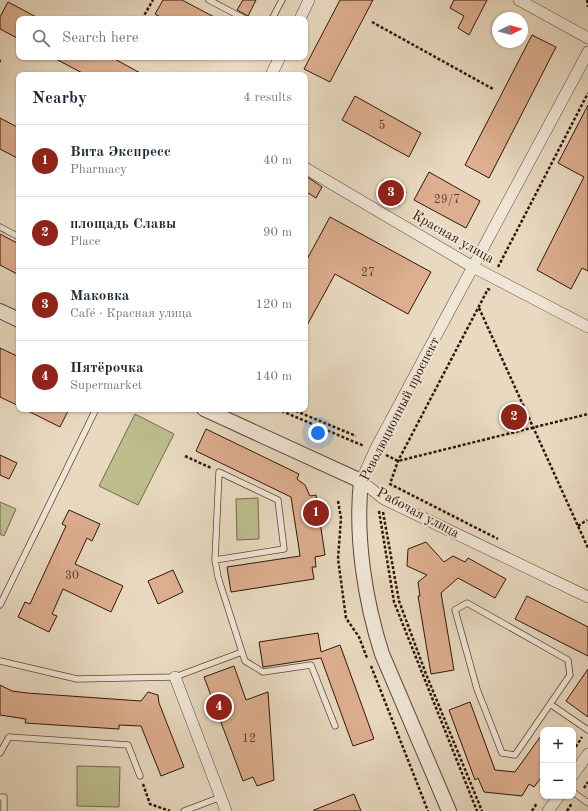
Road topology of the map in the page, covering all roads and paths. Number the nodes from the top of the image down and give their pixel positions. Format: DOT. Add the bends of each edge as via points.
graph roads {
  1 [pos="153,0"];
  2 [pos="209,0"];
  3 [pos="282,0"];
  4 [pos="309,0"];
  5 [pos="519,0"];
  6 [pos="587,0"];
  7 [pos="588,7"];
  8 [pos="144,16"];
  9 [pos="239,16"];
  10 [pos="274,16"];
  11 [pos="301,16"];
  12 [pos="372,22"];
  13 [pos="588,38"];
  14 [pos="588,52"];
  15 [pos="278,60"];
  16 [pos="272,72"];
  17 [pos="493,89"];
  18 [pos="588,93"];
  19 [pos="308,170"];
  20 [pos="0,227"];
  21 [pos="16,235"];
  22 [pos="473,267"];
  23 [pos="498,268"];
  24 [pos="488,289"];
  25 [pos="479,308"];
  26 [pos="0,311"];
  27 [pos="16,319"];
  28 [pos="588,327"];
  29 [pos="95,412"];
  30 [pos="211,412"];
  31 [pos="284,412"];
  32 [pos="298,412"];
  33 [pos="588,414"];
  34 [pos="533,428"];
  35 [pos="356,436"];
  36 [pos="353,441"];
  37 [pos="185,456"];
  38 [pos="398,461"];
  39 [pos="218,472"];
  40 [pos="361,481"];
  41 [pos="379,510"];
  42 [pos="383,512"];
  43 [pos="588,520"];
  44 [pos="578,526"];
  45 [pos="503,541"];
  46 [pos="588,548"];
  47 [pos="215,560"];
  48 [pos="588,597"];
  49 [pos="0,605"];
  50 [pos="242,652"];
  51 [pos="0,661"];
  52 [pos="175,677"];
  53 [pos="550,704"];
  54 [pos="335,726"];
  55 [pos="588,730"];
  56 [pos="576,747"];
  57 [pos="0,753"];
  58 [pos="588,754"];
  59 [pos="576,772"];
  60 [pos="140,776"];
  61 [pos="576,794"];
  62 [pos="0,797"];
  63 [pos="221,798"];
  64 [pos="556,799"];
  65 [pos="588,803"];
  66 [pos="4,811"];
  67 [pos="170,811"];
  68 [pos="184,811"];
  69 [pos="226,811"];
  70 [pos="449,811"];
  71 [pos="477,811"];
  72 [pos="482,811"];
  73 [pos="548,811"];
  1 -- 8 [label="path"];
  2 -- 9 [label="lane"];
  3 -- 10 [label="lane"];
  4 -- 11 [label="street"];
  5 -- 13 [label="street"];
  6 -- 7 [label="path"];
  12 -- 17 [label="path"];
  14 -- 22 [label="street, Революционный проспект"];
  15 -- 16 [label="street"];
  18 -- 23 [label="path"];
  19 -- 22 [label="street, Красная улица"];
  20 -- 21 [label="lane"];
  22 -- 28 [label="street, Красная улица"];
  22 -- 40 [label="street, Революционный проспект" via="377,446"];
  24 -- 25 [label="path"];
  25 -- 34 [label="path"];
  25 -- 38 [label="path"];
  26 -- 27 [label="street"];
  29 -- 49 [label="lane"];
  30 -- 40 [label="street, Рабочая улица"];
  31 -- 36 [label="path"];
  32 -- 35 [label="path"];
  33 -- 34 [label="path"];
  34 -- 38 [label="path"];
  34 -- 44 [label="path"];
  37 -- 39 [label="path"];
  38 -- 45 [label="path" via="390,484"];
  39 -- 47 [label="lane"];
  39 -- 47 [label="lane" via="278,500 284,549"];
  40 -- 48 [label="street, Рабочая улица" via="384,499"];
  40 -- 70 [label="street, Революционный проспект" via="358,503 359,533 375,631 382,654"];
  41 -- 71 [label="path" via="394,602"];
  42 -- 72 [label="path" via="399,601"];
  43 -- 44 [label="path"];
  44 -- 46 [label="path"];
  47 -- 50 [label="lane"];
  50 -- 52 [label="lane"];
  50 -- 54 [label="lane" via="245,661 263,672 311,665"];
  51 -- 52 [label="lane" via="76,679"];
  52 -- 63 [label="street"];
  53 -- 53 [label="lane" via="515,755 502,753 477,689 455,610 467,603 568,660 570,675"];
  53 -- 55 [label="lane"];
  55 -- 56 [label="path"];
  57 -- 60 [label="lane" via="9,737 128,745"];
  58 -- 59 [label="street"];
  60 -- 67 [label="path" via="150,804"];
  61 -- 65 [label="lane"];
  62 -- 66 [label="lane" via="4,797"];
  63 -- 68 [label="lane"];
  63 -- 69 [label="street"];
  64 -- 73 [label="street"];
}
